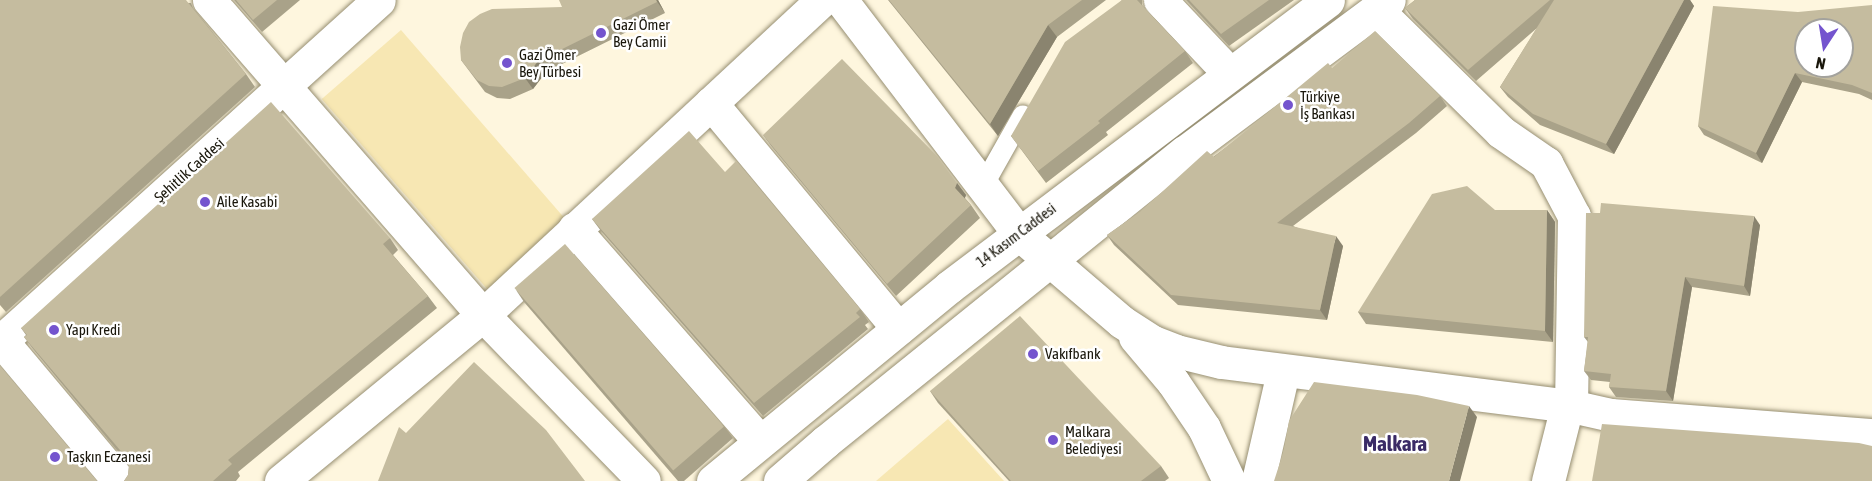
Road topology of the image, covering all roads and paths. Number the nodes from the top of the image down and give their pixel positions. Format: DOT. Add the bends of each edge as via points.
graph roads {
  1 [pos="209,0"];
  2 [pos="379,0"];
  3 [pos="822,0"];
  4 [pos="841,0"];
  5 [pos="1160,0"];
  6 [pos="1328,0"];
  7 [pos="1383,5"];
  8 [pos="1229,74"];
  9 [pos="283,84"];
  10 [pos="1035,96"];
  11 [pos="711,103"];
  12 [pos="983,186"];
  13 [pos="574,229"];
  14 [pos="1019,234"];
  15 [pos="1050,260"];
  16 [pos="483,315"];
  17 [pos="1122,322"];
  18 [pos="898,328"];
  19 [pos="1,341"];
  20 [pos="1283,372"];
  21 [pos="1569,406"];
  22 [pos="1872,435"];
  23 [pos="759,440"];
  24 [pos="119,481"];
  25 [pos="281,481"];
  26 [pos="644,481"];
  27 [pos="713,481"];
  28 [pos="780,481"];
  29 [pos="1229,481"];
  30 [pos="1258,481"];
  31 [pos="1548,481"];
  1 -- 9 [label="street"];
  2 -- 9 [label="street, Şehitlik Caddesi"];
  3 -- 11 [label="street"];
  4 -- 12 [label="street"];
  5 -- 8 [label="street"];
  6 -- 8 [label="street, 14 Kasım Caddesi"];
  7 -- 15 [label="street" via="1185,152"];
  7 -- 21 [label="street" via="1501,132 1546,163 1574,216"];
  8 -- 14 [label="street, 14 Kasım Caddesi"];
  9 -- 16 [label="street"];
  9 -- 19 [label="street, Şehitlik Caddesi"];
  10 -- 12 [label="lane"];
  11 -- 13 [label="street"];
  11 -- 18 [label="street"];
  12 -- 14 [label="street"];
  13 -- 16 [label="street"];
  13 -- 23 [label="street"];
  14 -- 15 [label="street"];
  14 -- 18 [label="street, 14 Kasım Caddesi"];
  15 -- 17 [label="street"];
  15 -- 28 [label="street"];
  16 -- 25 [label="street"];
  16 -- 26 [label="street"];
  17 -- 20 [label="street" via="1176,351"];
  17 -- 29 [label="street" via="1173,382 1204,428"];
  18 -- 23 [label="street, 14 Kasım Caddesi"];
  19 -- 24 [label="street"];
  20 -- 21 [label="street"];
  20 -- 30 [label="street"];
  21 -- 22 [label="street" via="1611,415"];
  21 -- 31 [label="street"];
  23 -- 27 [label="street, 14 Kasım Caddesi"];
}
